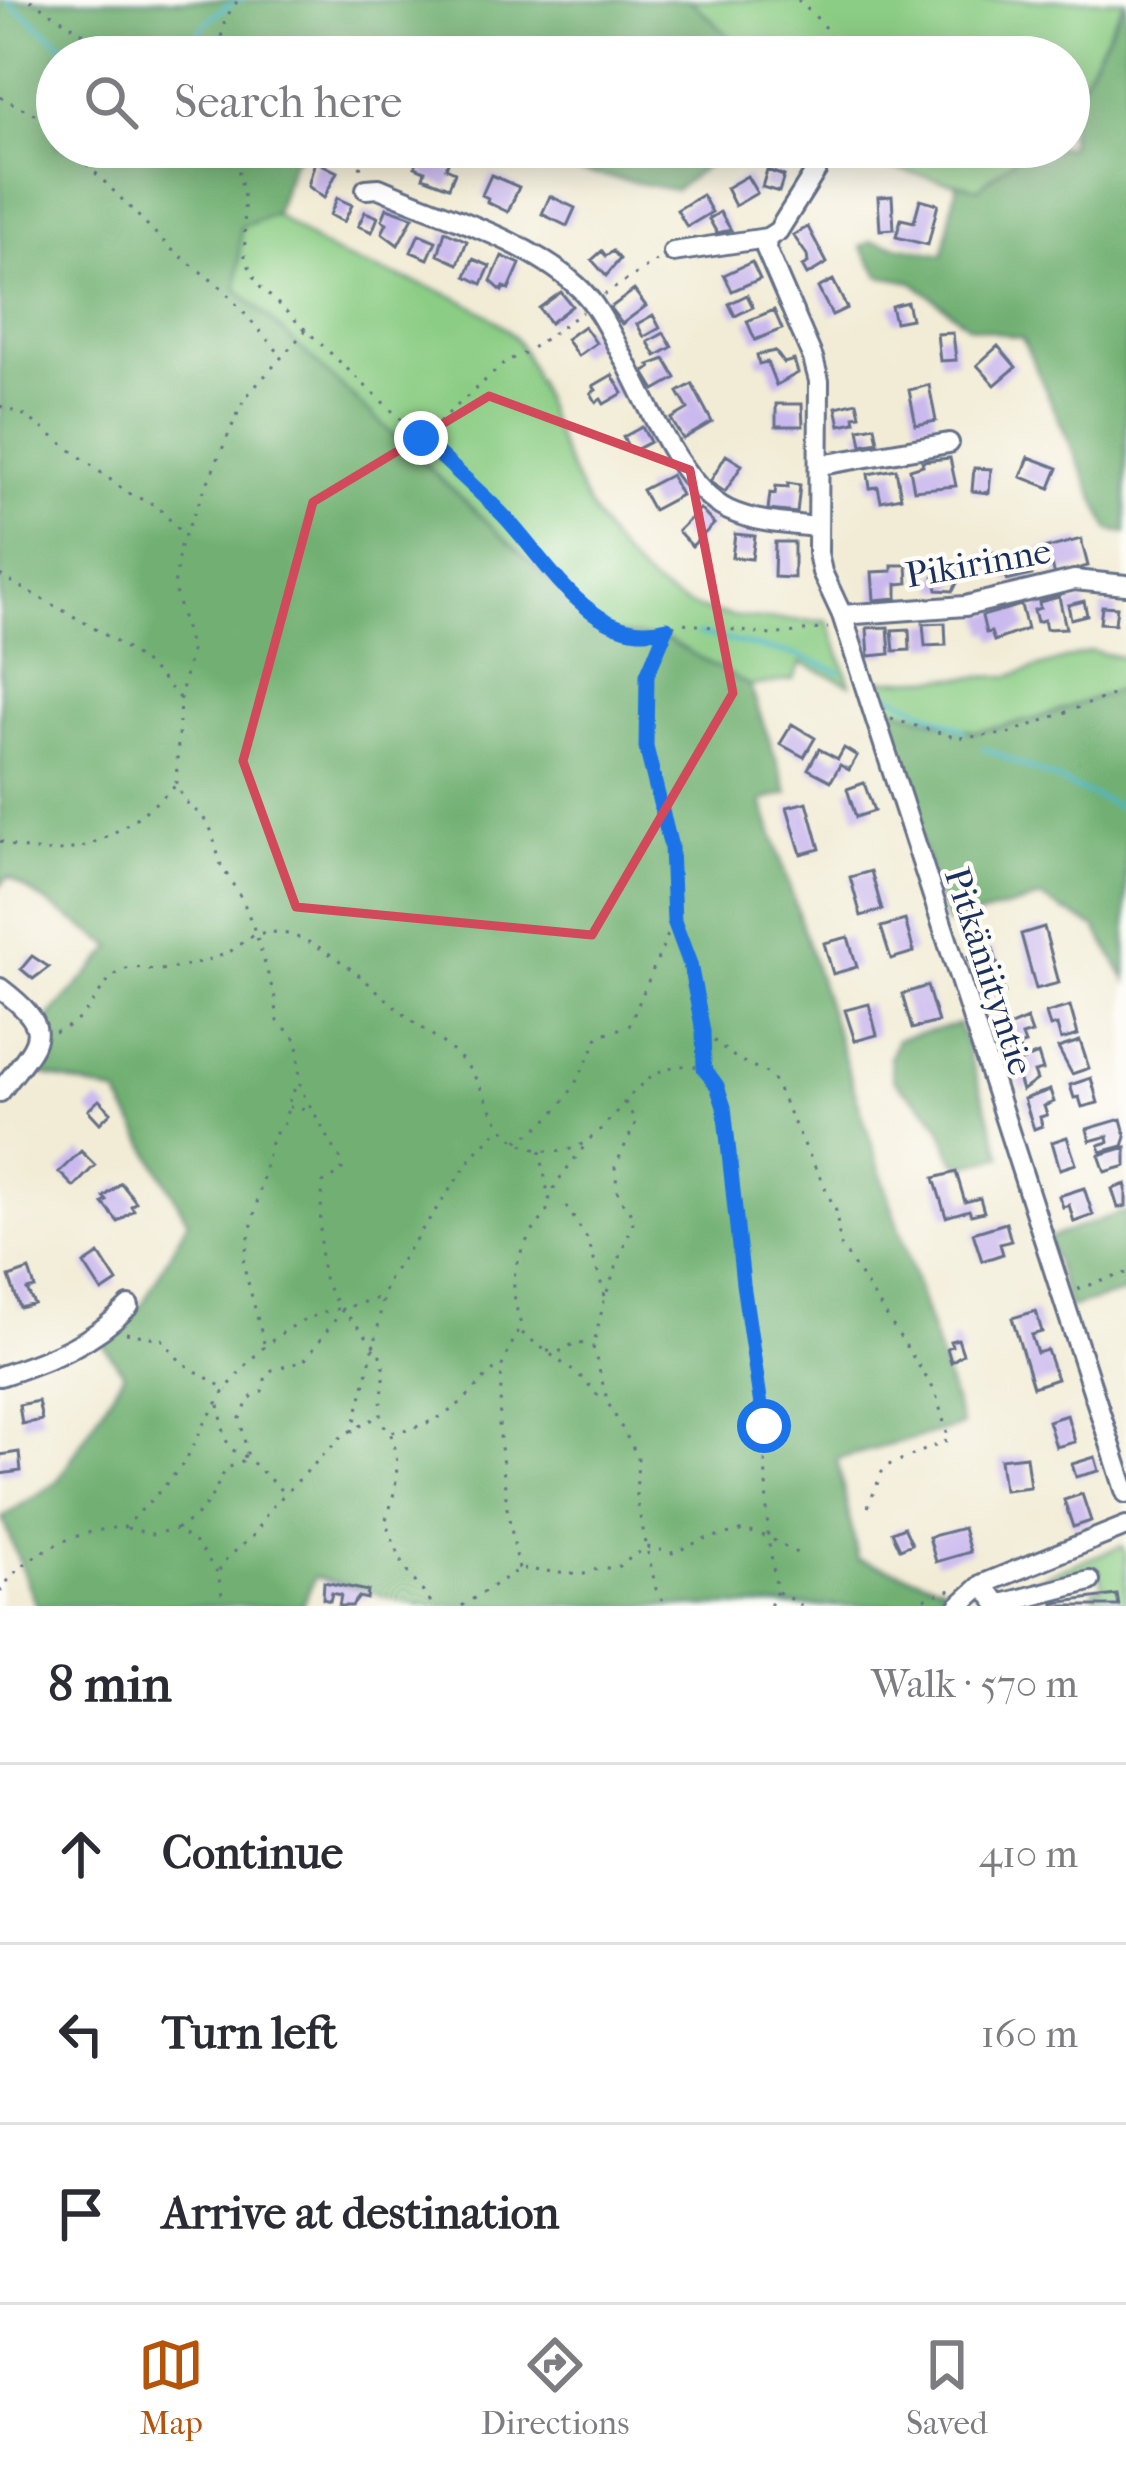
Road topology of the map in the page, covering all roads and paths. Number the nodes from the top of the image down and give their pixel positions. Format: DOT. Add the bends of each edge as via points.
graph roads {
  1 [pos="30,0"];
  2 [pos="238,0"];
  3 [pos="798,0"];
  4 [pos="88,36"];
  5 [pos="221,36"];
  6 [pos="832,36"];
  7 [pos="0,97"];
  8 [pos="36,115"];
  9 [pos="91,168"];
  10 [pos="238,168"];
  11 [pos="360,168"];
  12 [pos="817,169"];
  13 [pos="366,189"];
  14 [pos="767,238"];
  15 [pos="673,252"];
  16 [pos="592,304"];
  17 [pos="306,330"];
  18 [pos="283,356"];
  19 [pos="0,406"];
  20 [pos="421,438"];
  21 [pos="950,443"];
  22 [pos="821,465"];
  23 [pos="818,527"];
  24 [pos="184,535"];
  25 [pos="0,575"];
  26 [pos="1126,585"];
  27 [pos="838,621"];
  28 [pos="667,628"];
  29 [pos="1126,690"];
  30 [pos="180,699"];
  31 [pos="875,720"];
  32 [pos="176,785"];
  33 [pos="0,841"];
  34 [pos="674,921"];
  35 [pos="256,934"];
  36 [pos="0,988"];
  37 [pos="703,1031"];
  38 [pos="37,1036"];
  39 [pos="704,1068"];
  40 [pos="300,1088"];
  41 [pos="0,1092"];
  42 [pos="625,1100"];
  43 [pos="288,1107"];
  44 [pos="310,1109"];
  45 [pos="499,1129"];
  46 [pos="516,1142"];
  47 [pos="586,1144"];
  48 [pos="540,1150"];
  49 [pos="549,1201"];
  50 [pos="566,1206"];
  51 [pos="1126,1273"];
  52 [pos="1059,1292"];
  53 [pos="381,1297"];
  54 [pos="605,1297"];
  55 [pos="129,1306"];
  56 [pos="344,1308"];
  57 [pos="106,1329"];
  58 [pos="520,1332"];
  59 [pos="264,1345"];
  60 [pos="374,1345"];
  61 [pos="593,1347"];
  62 [pos="545,1351"];
  63 [pos="502,1366"];
  64 [pos="0,1376"];
  65 [pos="226,1390"];
  66 [pos="607,1396"];
  67 [pos="218,1401"];
  68 [pos="381,1415"];
  69 [pos="352,1432"];
  70 [pos="391,1432"];
  71 [pos="248,1458"];
  72 [pos="1126,1493"];
  73 [pos="286,1494"];
  74 [pos="868,1508"];
  75 [pos="1126,1526"];
  76 [pos="125,1527"];
  77 [pos="176,1529"];
  78 [pos="768,1537"];
  79 [pos="647,1547"];
  80 [pos="802,1556"];
  81 [pos="519,1569"];
  82 [pos="218,1573"];
  83 [pos="1090,1581"];
  84 [pos="777,1591"];
  85 [pos="0,1592"];
  86 [pos="972,1594"];
  87 [pos="224,1606"];
  88 [pos="434,1606"];
  89 [pos="462,1606"];
  90 [pos="666,1606"];
  91 [pos="770,1606"];
  92 [pos="802,1606"];
  93 [pos="902,1606"];
  1 -- 4 [label="path"];
  2 -- 5 [label="path"];
  3 -- 6 [label="path"];
  7 -- 8 [label="path"];
  9 -- 18 [label="path" via="171,250 222,288"];
  10 -- 17 [label="path" via="252,275"];
  11 -- 13 [label="path"];
  12 -- 14 [label="street"];
  13 -- 16 [label="street" via="540,257"];
  14 -- 15 [label="street"];
  14 -- 22 [label="street, Pitkäniityntie" via="813,358"];
  15 -- 16 [label="path"];
  16 -- 20 [label="path" via="507,361"];
  16 -- 23 [label="street" via="710,500 760,520"];
  17 -- 18 [label="path"];
  17 -- 20 [label="path"];
  18 -- 24 [label="path" via="244,399"];
  19 -- 24 [label="path" via="157,506"];
  20 -- 28 [label="path" via="504,516 570,594 626,630"];
  21 -- 22 [label="street"];
  22 -- 23 [label="street, Pitkäniityntie"];
  23 -- 27 [label="street, Pitkäniityntie"];
  24 -- 30 [label="path" via="174,587 191,651"];
  25 -- 30 [label="path" via="127,650"];
  26 -- 27 [label="street, Pikirinne" via="1073,580 965,606"];
  27 -- 28 [label="path" via="771,635 700,622"];
  27 -- 31 [label="street, Pitkäniityntie"];
  28 -- 34 [label="path" via="644,700 646,747 671,847"];
  29 -- 31 [label="path" via="1007,734 958,738 904,720"];
  30 -- 32 [label="path"];
  31 -- 52 [label="street, Pitkäniityntie"];
  32 -- 33 [label="path" via="112,836 82,847 44,854"];
  32 -- 35 [label="path" via="212,830"];
  34 -- 37 [label="path"];
  34 -- 46 [label="path" via="629,1026 599,1035 546,1126"];
  35 -- 38 [label="path" via="188,965 130,968 108,982 79,1022"];
  35 -- 40 [label="path" via="278,1021 298,1041"];
  35 -- 45 [label="path" via="321,950 450,1047 477,1076"];
  36 -- 38 [label="street" via="36,1018"];
  37 -- 39 [label="path"];
  37 -- 74 [label="path" via="771,1076 836,1211 840,1244 934,1391 950,1440 884,1467"];
  38 -- 41 [label="street"];
  39 -- 42 [label="path" via="664,1069"];
  39 -- 78 [label="path" via="729,1136 764,1426"];
  40 -- 43 [label="path"];
  40 -- 44 [label="path"];
  42 -- 47 [label="path"];
  42 -- 54 [label="path" via="636,1122 615,1167 618,1197 633,1223"];
  43 -- 44 [label="path"];
  43 -- 59 [label="path" via="272,1138 243,1262"];
  44 -- 56 [label="path" via="342,1162 342,1172 323,1183 320,1246 325,1282"];
  45 -- 46 [label="path"];
  45 -- 53 [label="path" via="472,1156"];
  46 -- 48 [label="path"];
  47 -- 48 [label="path"];
  47 -- 49 [label="path"];
  48 -- 49 [label="path"];
  49 -- 58 [label="path" via="515,1259"];
  50 -- 54 [label="path" via="589,1240"];
  51 -- 52 [label="path"];
  52 -- 72 [label="street, Pitkäniityntie"];
  53 -- 56 [label="path"];
  53 -- 60 [label="path"];
  54 -- 61 [label="path"];
  55 -- 57 [label="street"];
  56 -- 59 [label="path" via="315,1313"];
  56 -- 60 [label="path"];
  56 -- 71 [label="path" via="304,1361 272,1370 250,1398 240,1418"];
  57 -- 64 [label="street"];
  57 -- 65 [label="path" via="162,1339 181,1362"];
  58 -- 62 [label="path"];
  58 -- 63 [label="path"];
  59 -- 65 [label="path"];
  60 -- 68 [label="path" via="383,1360"];
  60 -- 69 [label="path"];
  61 -- 62 [label="path" via="576,1342"];
  61 -- 66 [label="path"];
  62 -- 66 [label="path"];
  63 -- 70 [label="path" via="426,1427"];
  63 -- 81 [label="path" via="500,1426"];
  65 -- 67 [label="path"];
  66 -- 79 [label="path" via="638,1456 636,1498"];
  67 -- 71 [label="path" via="225,1438"];
  67 -- 76 [label="path" via="181,1467"];
  68 -- 69 [label="path"];
  68 -- 70 [label="path"];
  69 -- 73 [label="path"];
  70 -- 88 [label="path" via="397,1464 385,1522 405,1569"];
  71 -- 73 [label="path"];
  71 -- 77 [label="path" via="226,1468 210,1505"];
  73 -- 82 [label="path"];
  75 -- 86 [label="street"];
  76 -- 77 [label="path"];
  76 -- 85 [label="path" via="92,1528 20,1564"];
  77 -- 82 [label="path"];
  78 -- 79 [label="path" via="744,1530 674,1553"];
  78 -- 80 [label="path"];
  78 -- 84 [label="path"];
  79 -- 81 [label="path" via="616,1568 584,1574"];
  79 -- 90 [label="path"];
  81 -- 89 [label="path"];
  82 -- 87 [label="path"];
  83 -- 86 [label="street" via="1005,1604"];
  84 -- 91 [label="path"];
  84 -- 92 [label="path"];
  86 -- 93 [label="path" via="945,1590"];
}
